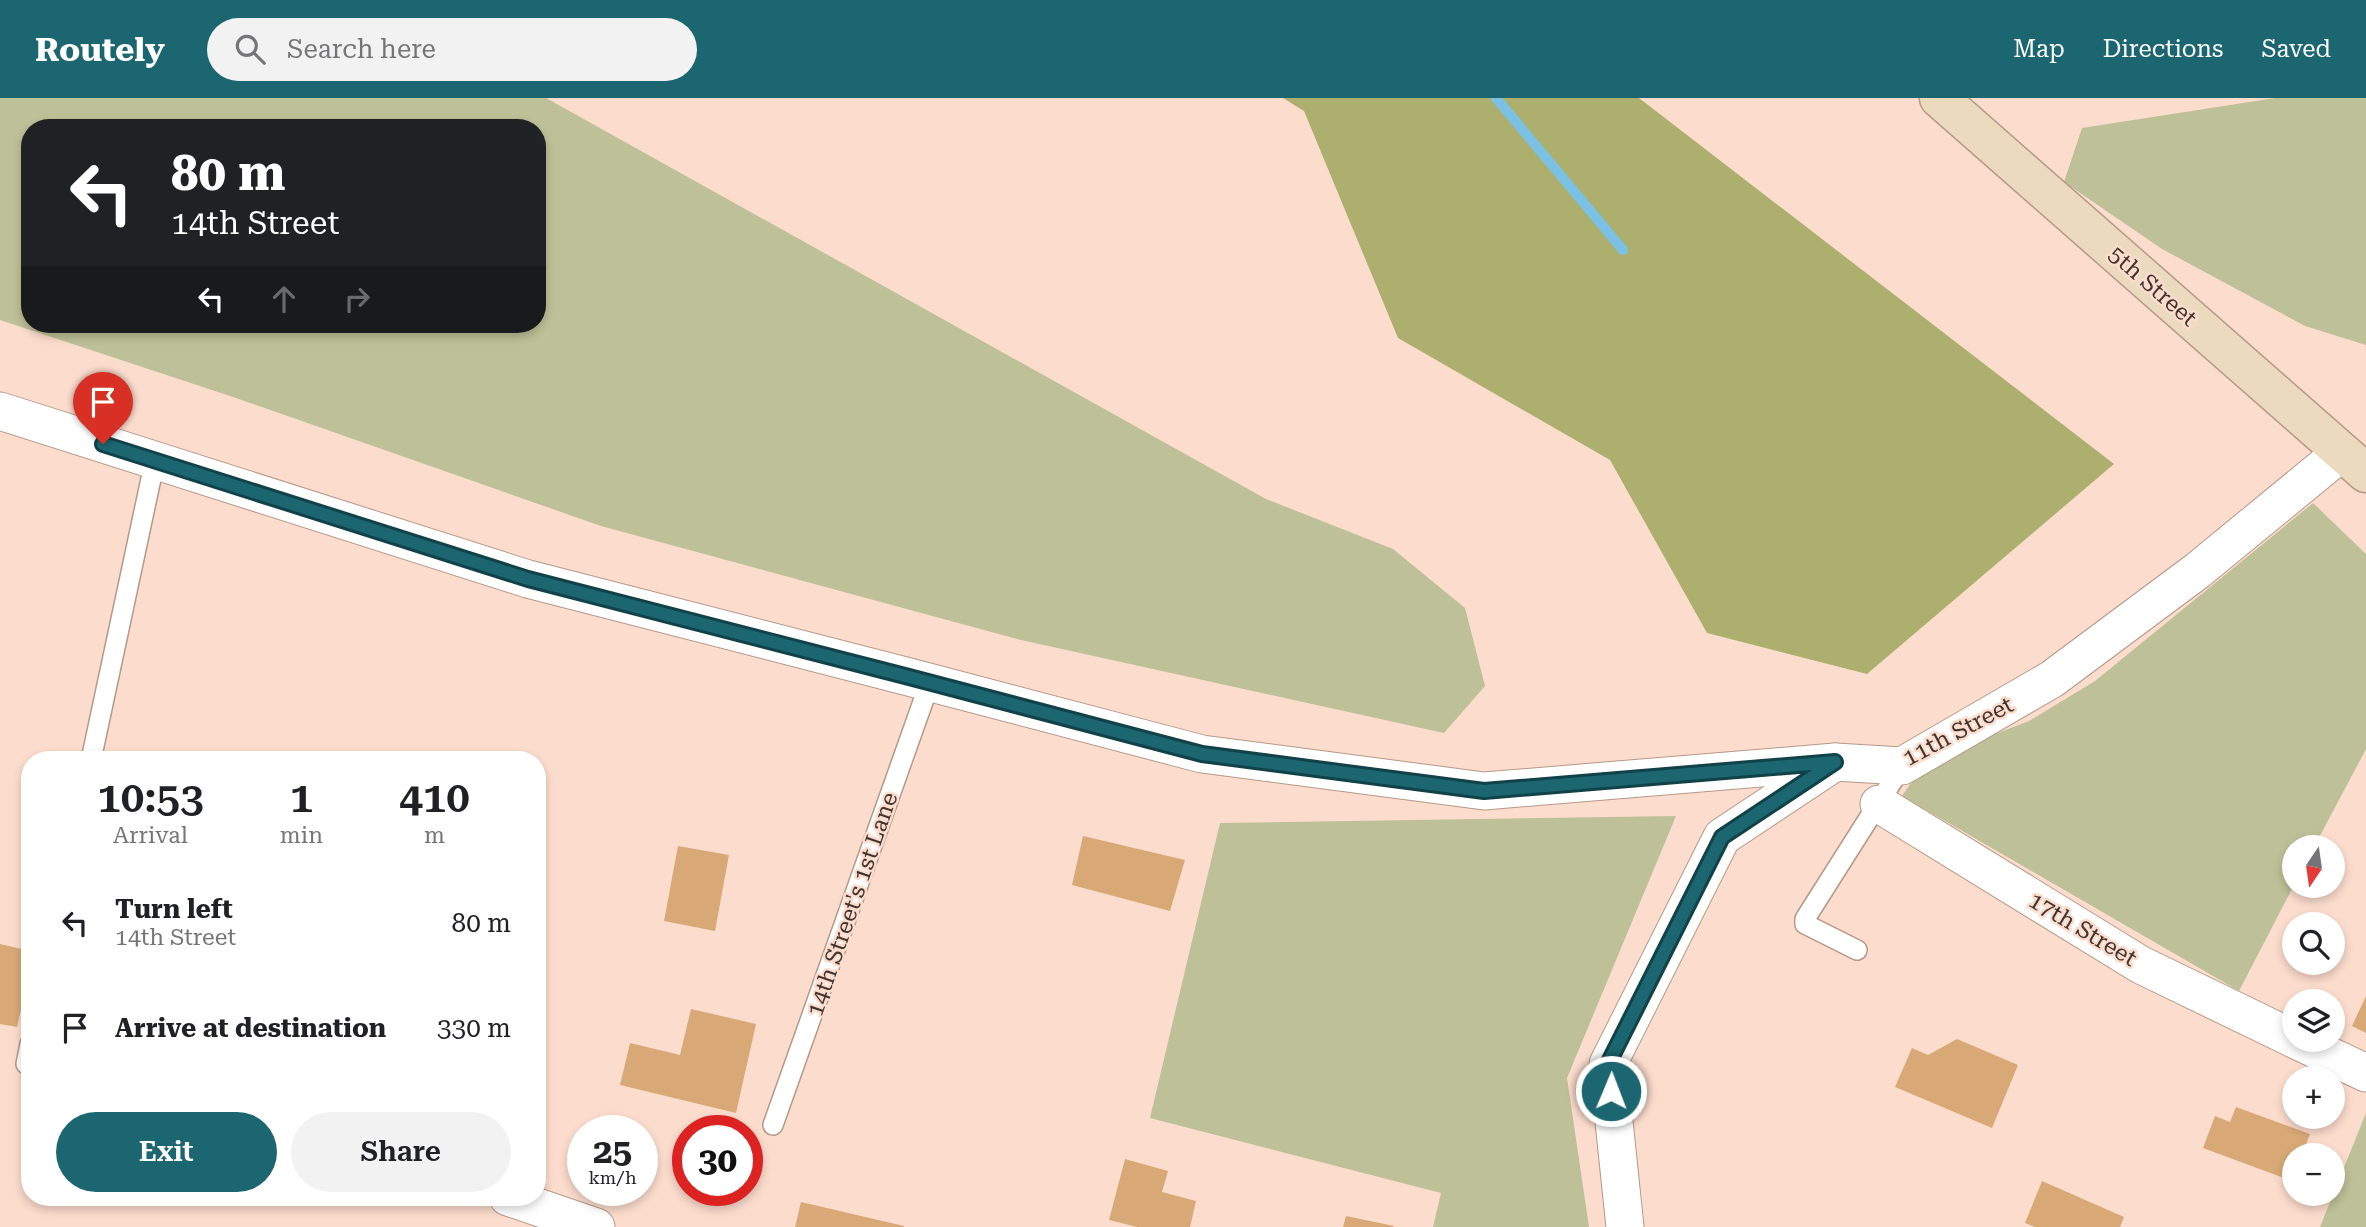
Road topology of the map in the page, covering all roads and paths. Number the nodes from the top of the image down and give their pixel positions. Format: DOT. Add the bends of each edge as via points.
graph roads {
  1 [pos="1948,100"];
  2 [pos="0,411"];
  3 [pos="155,460"];
  4 [pos="2354,463"];
  5 [pos="930,682"];
  6 [pos="93,751"];
  7 [pos="1835,762"];
  8 [pos="1902,765"];
  9 [pos="1879,804"];
  10 [pos="1857,950"];
  11 [pos="2282,1033"];
  12 [pos="2322,1052"];
  13 [pos="2366,1073"];
  14 [pos="774,1125"];
  15 [pos="534,1206"];
  16 [pos="596,1227"];
  17 [pos="1625,1227"];
  1 -- 4 [label="street, 5th Street"];
  2 -- 3 [label="street, 11th Street"];
  3 -- 5 [label="street, 11th Street" via="528,579"];
  3 -- 6 [label="lane"];
  4 -- 8 [label="street, 11th Street" via="2052,679"];
  5 -- 7 [label="street, 11th Street" via="1202,754 1484,791"];
  5 -- 14 [label="lane, 14th Street's 1st Lane"];
  7 -- 8 [label="street, 11th Street"];
  7 -- 17 [label="street" via="1722,837 1608,1064"];
  8 -- 9 [label="lane"];
  9 -- 10 [label="lane" via="1805,919 1805,924"];
  9 -- 11 [label="street, 17th Street" via="2141,965"];
  12 -- 13 [label="street, 17th Street"];
  15 -- 16 [label="street"];
}
